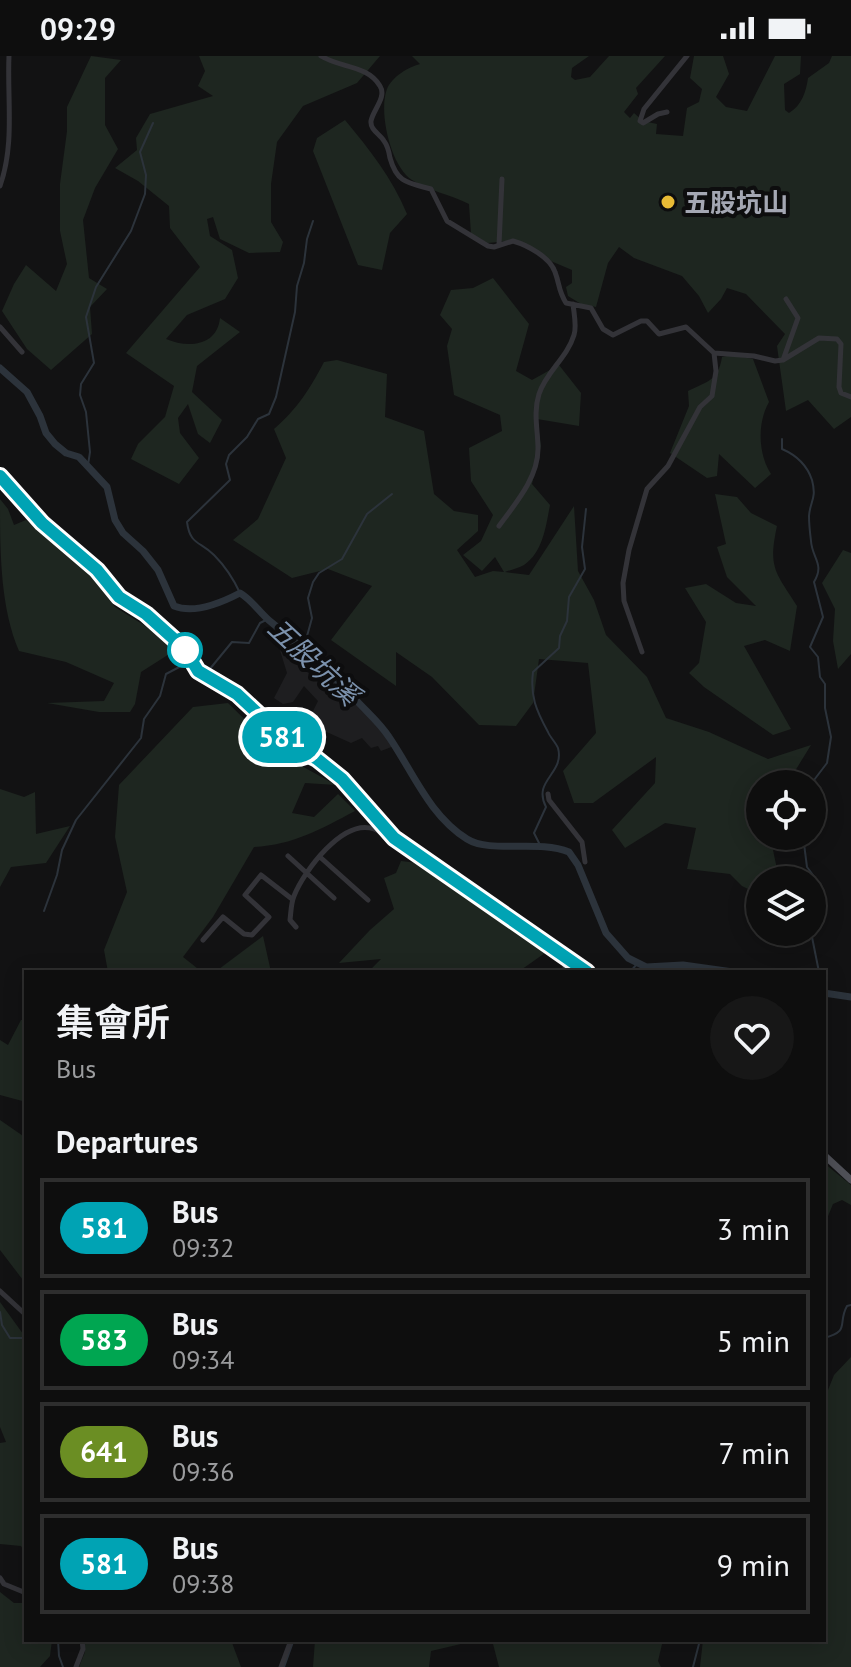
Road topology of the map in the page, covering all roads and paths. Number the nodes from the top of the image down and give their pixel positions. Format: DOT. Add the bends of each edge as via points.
graph roads {
  1 [pos="9,56"];
  2 [pos="321,56"];
  3 [pos="687,56"];
  4 [pos="667,112"];
  5 [pos="502,179"];
  6 [pos="0,186"];
  7 [pos="499,245"];
  8 [pos="786,299"];
  9 [pos="573,304"];
  10 [pos="0,327"];
  11 [pos="22,352"];
  12 [pos="714,353"];
  13 [pos="783,360"];
  14 [pos="851,397"];
  15 [pos="0,476"];
  16 [pos="499,526"];
  17 [pos="642,652"];
  18 [pos="548,794"];
  19 [pos="416,854"];
  20 [pos="288,856"];
  21 [pos="320,857"];
  22 [pos="585,862"];
  23 [pos="307,873"];
  24 [pos="334,898"];
  25 [pos="292,899"];
  26 [pos="368,900"];
  27 [pos="296,927"];
  28 [pos="203,940"];
  29 [pos="582,970"];
  30 [pos="826,1157"];
  31 [pos="851,1180"];
  32 [pos="0,1291"];
  33 [pos="24,1313"];
  34 [pos="0,1578"];
  35 [pos="24,1592"];
  36 [pos="82,1642"];
  37 [pos="290,1642"];
  38 [pos="76,1667"];
  39 [pos="281,1667"];
  1 -- 6 [label="street" via="11,119"];
  2 -- 7 [label="street" via="365,71 380,86 372,127 386,145 395,174 431,189 454,226 488,246"];
  3 -- 4 [label="street" via="640,121"];
  5 -- 7 [label="street"];
  7 -- 9 [label="street" via="520,243 548,260 558,290 566,303"];
  8 -- 13 [label="street" via="798,318"];
  9 -- 12 [label="street" via="591,308 613,335 641,321 659,334 686,327"];
  9 -- 16 [label="street" via="575,333 545,380 535,412 537,459 526,488"];
  10 -- 11 [label="street"];
  12 -- 13 [label="street"];
  12 -- 17 [label="street" via="712,396 700,407 668,466 647,489 629,550 624,601"];
  13 -- 14 [label="street" via="819,338 837,339 839,387"];
  15 -- 19 [label="main road" via="119,597 146,614 207,676 237,694 295,748 342,779 394,838"];
  18 -- 22 [label="street" via="582,842"];
  19 -- 21 [label="street" via="404,853 375,830 359,828 330,843"];
  19 -- 29 [label="main road"];
  20 -- 23 [label="street"];
  21 -- 23 [label="street"];
  21 -- 26 [label="street"];
  23 -- 24 [label="street"];
  23 -- 25 [label="street"];
  25 -- 27 [label="street" via="290,920"];
  25 -- 28 [label="street" via="261,875 245,895 269,917 252,935 223,917"];
  30 -- 31 [label="main road"];
  32 -- 33 [label="street"];
  34 -- 35 [label="street"];
  36 -- 38 [label="street"];
  37 -- 39 [label="street"];
}
